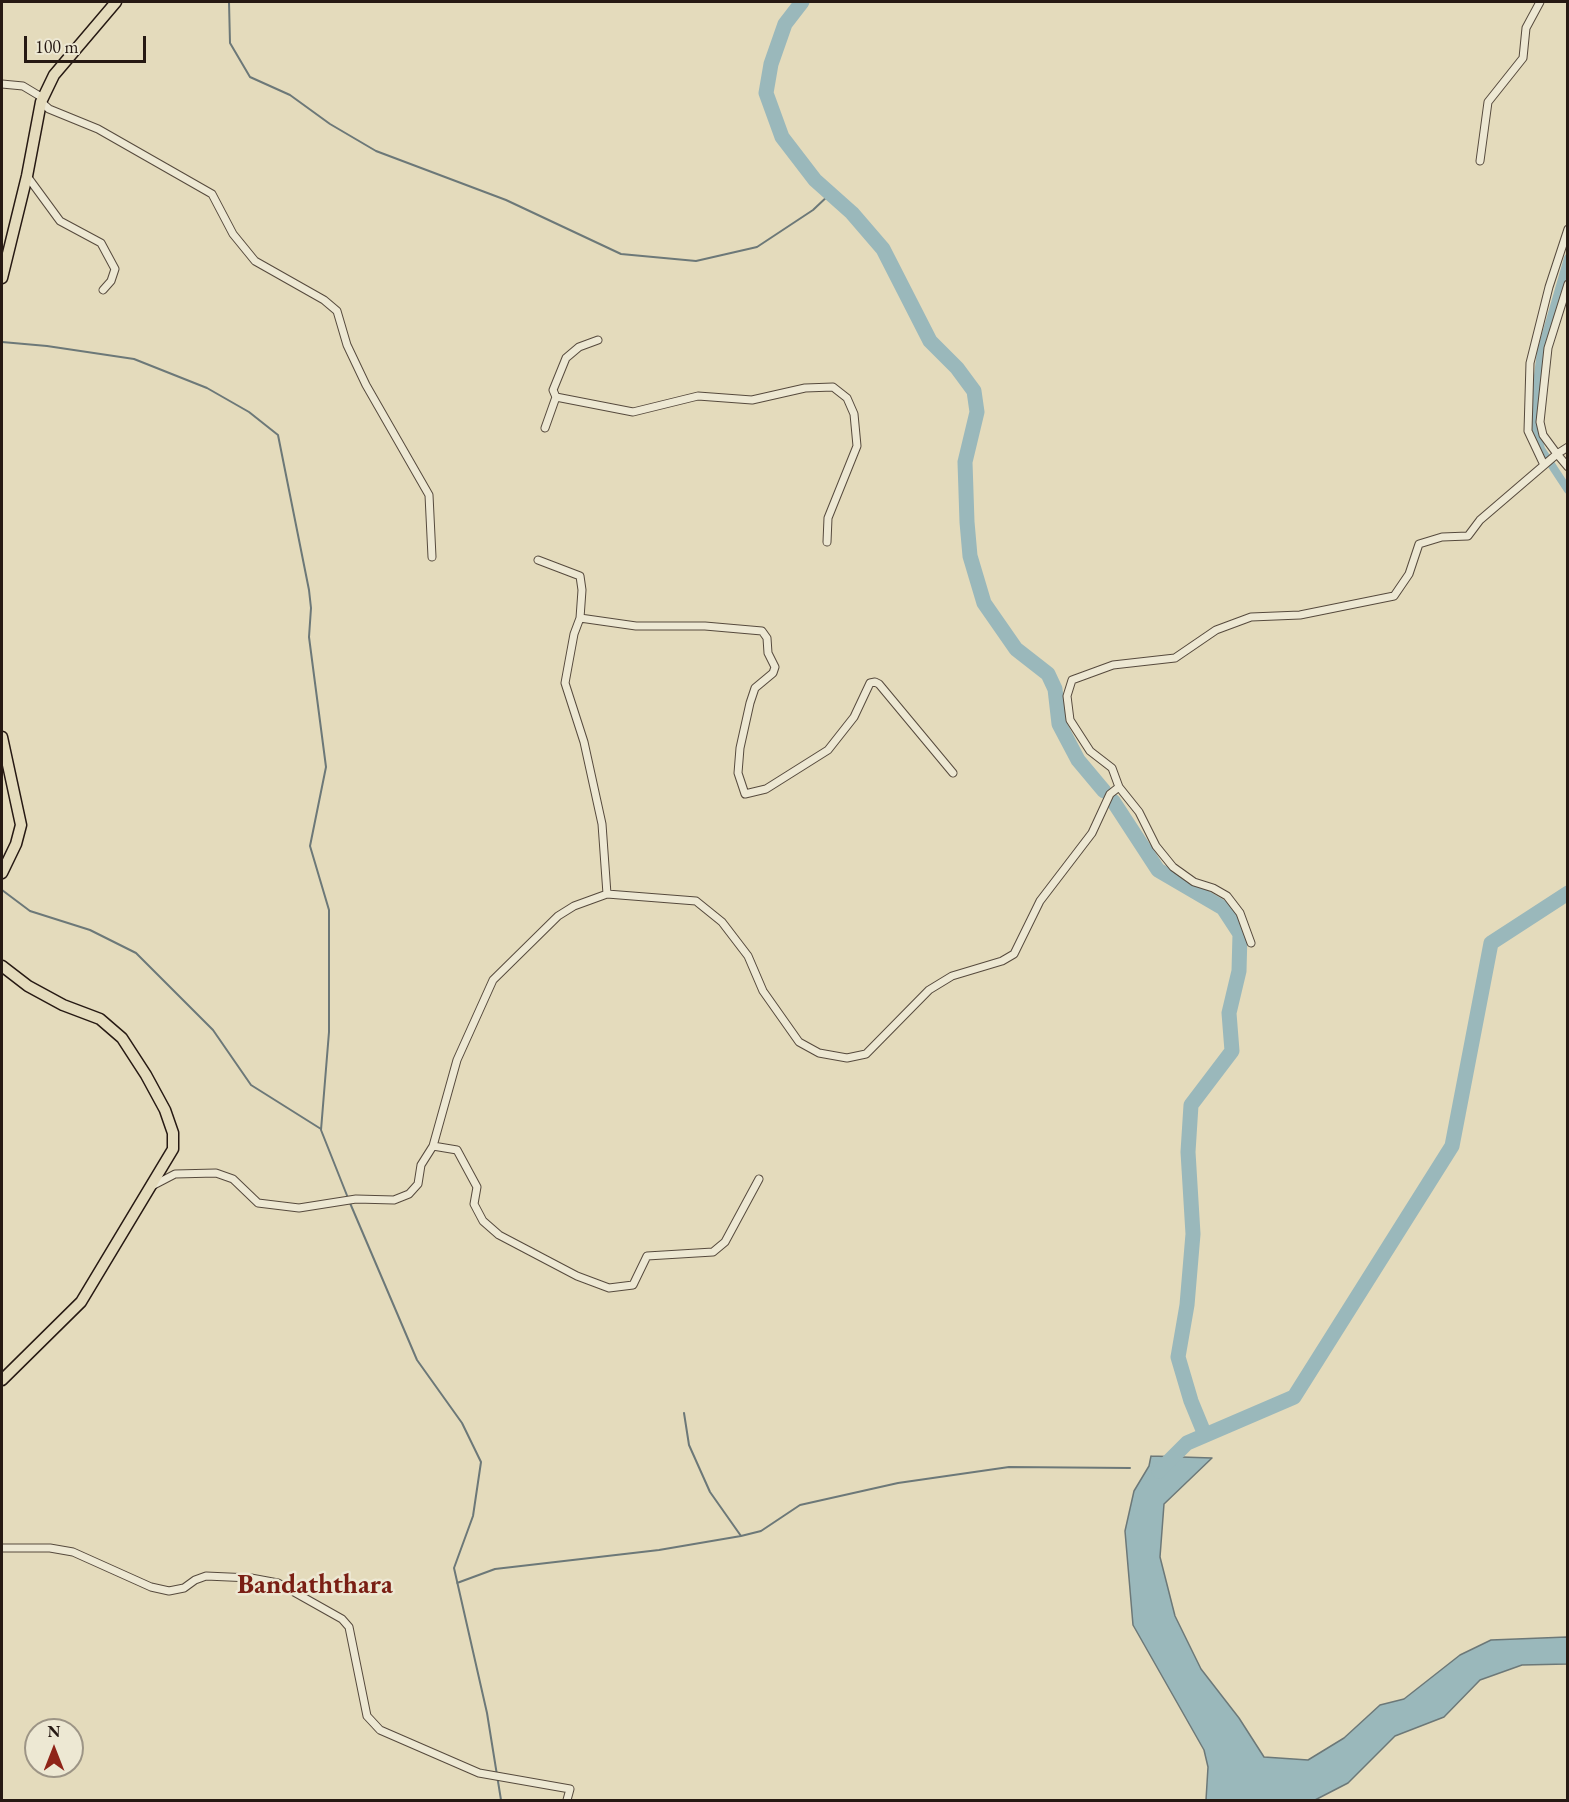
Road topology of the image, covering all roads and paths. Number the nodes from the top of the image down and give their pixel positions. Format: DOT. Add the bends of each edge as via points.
graph roads {
  1 [pos="116,2"];
  2 [pos="1540,2"];
  3 [pos="2,84"];
  4 [pos="42,100"];
  5 [pos="1480,161"];
  6 [pos="27,176"];
  7 [pos="1568,229"];
  8 [pos="2,278"];
  9 [pos="1568,284"];
  10 [pos="103,290"];
  11 [pos="598,340"];
  12 [pos="556,397"];
  13 [pos="545,428"];
  14 [pos="1568,447"];
  15 [pos="1555,455"];
  16 [pos="1545,464"];
  17 [pos="1568,467"];
  18 [pos="827,542"];
  19 [pos="432,557"];
  20 [pos="538,560"];
  21 [pos="580,618"];
  22 [pos="2,737"];
  23 [pos="953,773"];
  24 [pos="1119,787"];
  25 [pos="2,873"];
  26 [pos="607,894"];
  27 [pos="1251,943"];
  28 [pos="2,966"];
  29 [pos="433,1146"];
  30 [pos="759,1179"];
  31 [pos="152,1186"];
  32 [pos="2,1380"];
  33 [pos="2,1548"];
  34 [pos="567,1800"];
  1 -- 4 [label="main road" via="54,75"];
  2 -- 5 [label="street" via="1526,28 1523,58 1488,102"];
  3 -- 4 [label="street" via="23,86"];
  4 -- 6 [label="main road"];
  4 -- 19 [label="street" via="49,109 98,129 212,194 233,234 255,261 337,311 347,345 366,385 429,495"];
  6 -- 8 [label="main road"];
  6 -- 10 [label="street" via="60,221 101,243 115,270"];
  7 -- 16 [label="street" via="1530,363 1528,431"];
  9 -- 15 [label="street" via="1548,348 1540,422"];
  11 -- 12 [label="street" via="579,347 566,358 553,390"];
  12 -- 13 [label="street"];
  12 -- 18 [label="street" via="633,412 698,396 752,400 805,388 833,387 847,398 854,414 857,446 828,518"];
  14 -- 15 [label="street"];
  15 -- 16 [label="street"];
  15 -- 17 [label="street"];
  16 -- 24 [label="street" via="1480,520 1468,536 1442,537 1419,544 1409,574 1394,596 1300,615 1251,617 1216,630 1175,658 1113,665 1072,680 1067,696 1070,720 1090,751 1112,768"];
  20 -- 21 [label="street" via="580,576"];
  21 -- 23 [label="street" via="636,626 762,631 775,667 755,688 750,703 738,773 746,794 766,789 828,750 875,682"];
  21 -- 26 [label="street" via="565,682 584,742 602,824"];
  22 -- 25 [label="main road" via="21,825"];
  24 -- 26 [label="street" via="1110,794 1092,833 1040,901 1014,954 952,976 929,990 866,1054 848,1058 819,1053 799,1042 763,991 748,956 722,922 696,901"];
  24 -- 27 [label="street" via="1173,867 1194,882 1227,896 1240,913"];
  26 -- 29 [label="street" via="558,916 494,980 457,1060"];
  28 -- 31 [label="main road" via="63,1005 100,1019 122,1038 165,1110 173,1133 173,1149"];
  29 -- 30 [label="street" via="457,1150 477,1187 474,1204 483,1221 499,1235 577,1276 609,1288 633,1285 647,1256 713,1252 725,1242"];
  29 -- 31 [label="street" via="421,1165 418,1184 409,1194 394,1200 277,1207 258,1203 233,1179 216,1173 175,1174"];
  31 -- 32 [label="main road" via="81,1302"];
  33 -- 34 [label="street" via="72,1552 151,1587 169,1591 206,1576 278,1583 342,1619 349,1627 367,1716 381,1730 479,1773 570,1790"];
}
